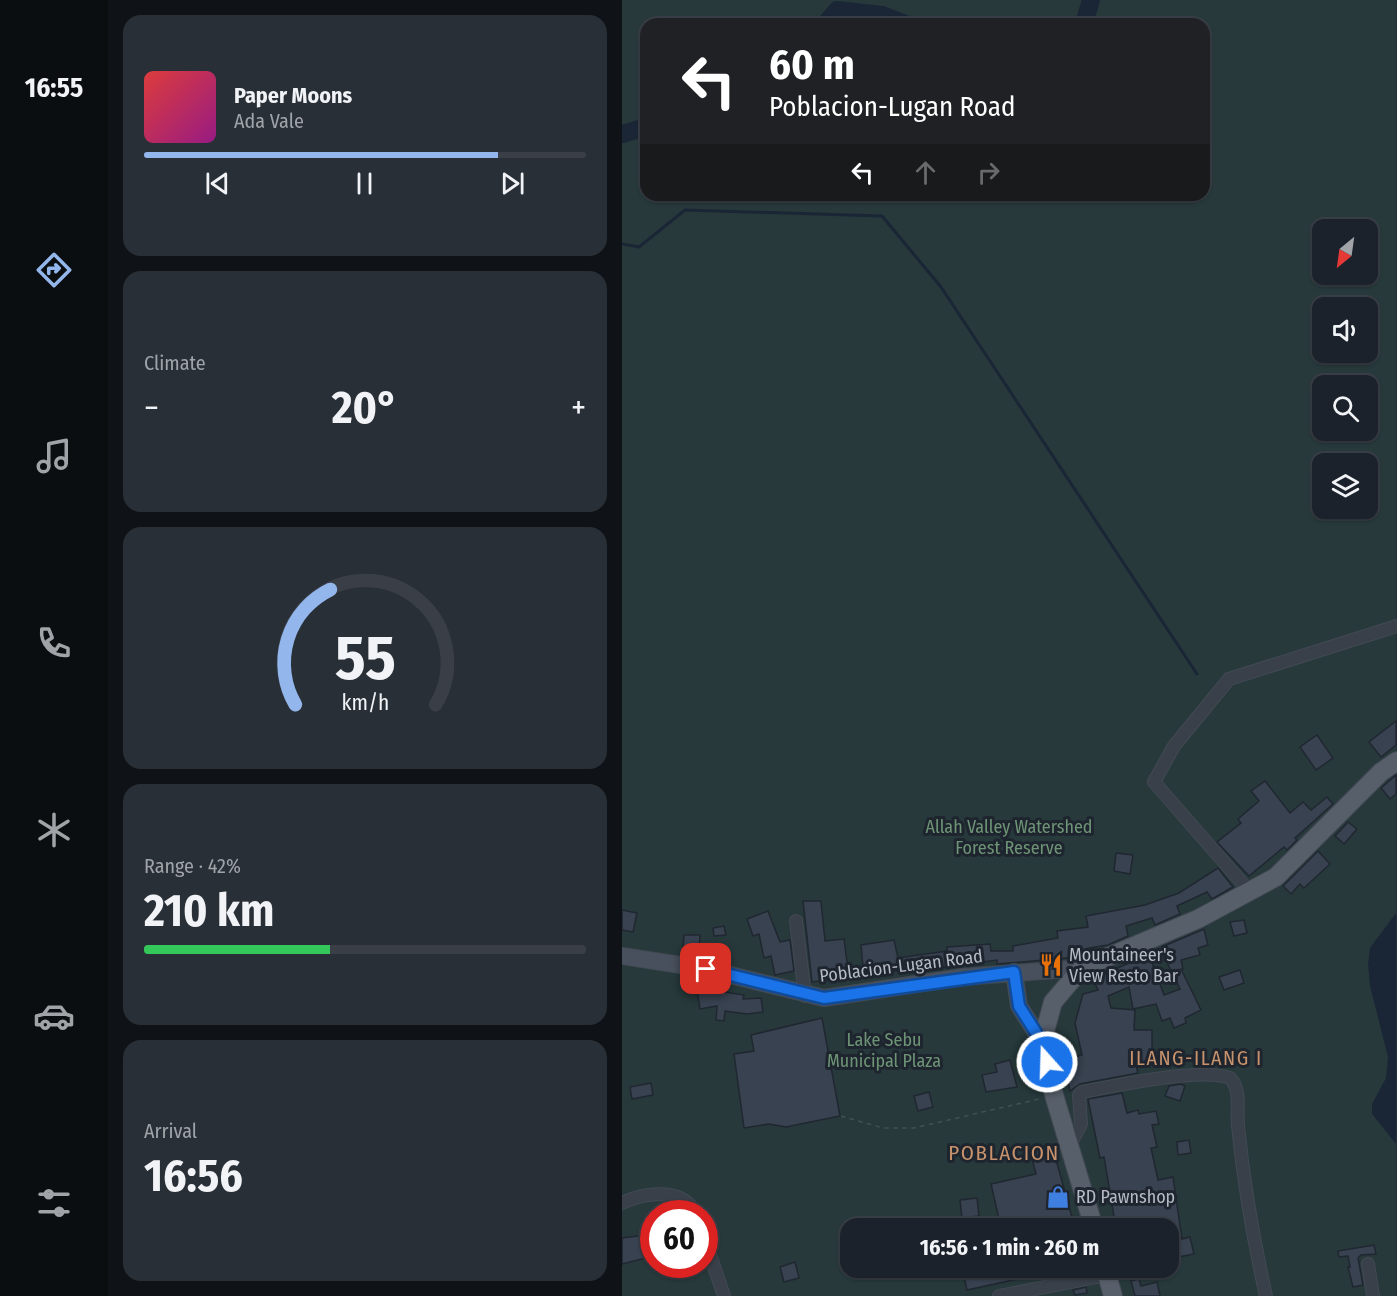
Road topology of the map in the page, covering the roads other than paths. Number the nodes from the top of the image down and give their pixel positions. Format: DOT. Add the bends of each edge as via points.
graph roads {
  1 [pos="1396,626"];
  2 [pos="1396,760"];
  3 [pos="1250,892"];
  4 [pos="796,921"];
  5 [pos="622,956"];
  6 [pos="1082,968"];
  7 [pos="1014,972"];
  8 [pos="805,996"];
  9 [pos="1042,1042"];
  10 [pos="1070,1145"];
  11 [pos="682,1200"];
  12 [pos="622,1203"];
  13 [pos="1091,1218"];
  14 [pos="1368,1264"];
  15 [pos="718,1278"];
  16 [pos="1076,1278"];
  17 [pos="1108,1278"];
  18 [pos="724,1296"];
  19 [pos="999,1296"];
  20 [pos="1113,1296"];
  21 [pos="1266,1296"];
  22 [pos="1373,1296"];
  1 -- 3 [label="street" via="1229,680 1174,746 1154,782"];
  2 -- 3 [label="main road" via="1276,877"];
  3 -- 6 [label="main road" via="1135,948"];
  4 -- 8 [label="street"];
  5 -- 8 [label="main road, Poblacion-Lugan Road" via="714,971"];
  6 -- 7 [label="main road, Poblacion-Lugan Road"];
  6 -- 9 [label="main road" via="1053,1002"];
  7 -- 8 [label="main road, Poblacion-Lugan Road" via="834,998"];
  7 -- 9 [label="main road" via="1019,1006"];
  9 -- 10 [label="main road"];
  10 -- 13 [label="main road"];
  10 -- 21 [label="street" via="1081,1124 1082,1092 1172,1078 1230,1078 1236,1086 1245,1201"];
  11 -- 12 [label="street" via="678,1196 651,1194"];
  14 -- 22 [label="street"];
  15 -- 18 [label="street"];
  16 -- 19 [label="street"];
  17 -- 20 [label="main road"];
}
